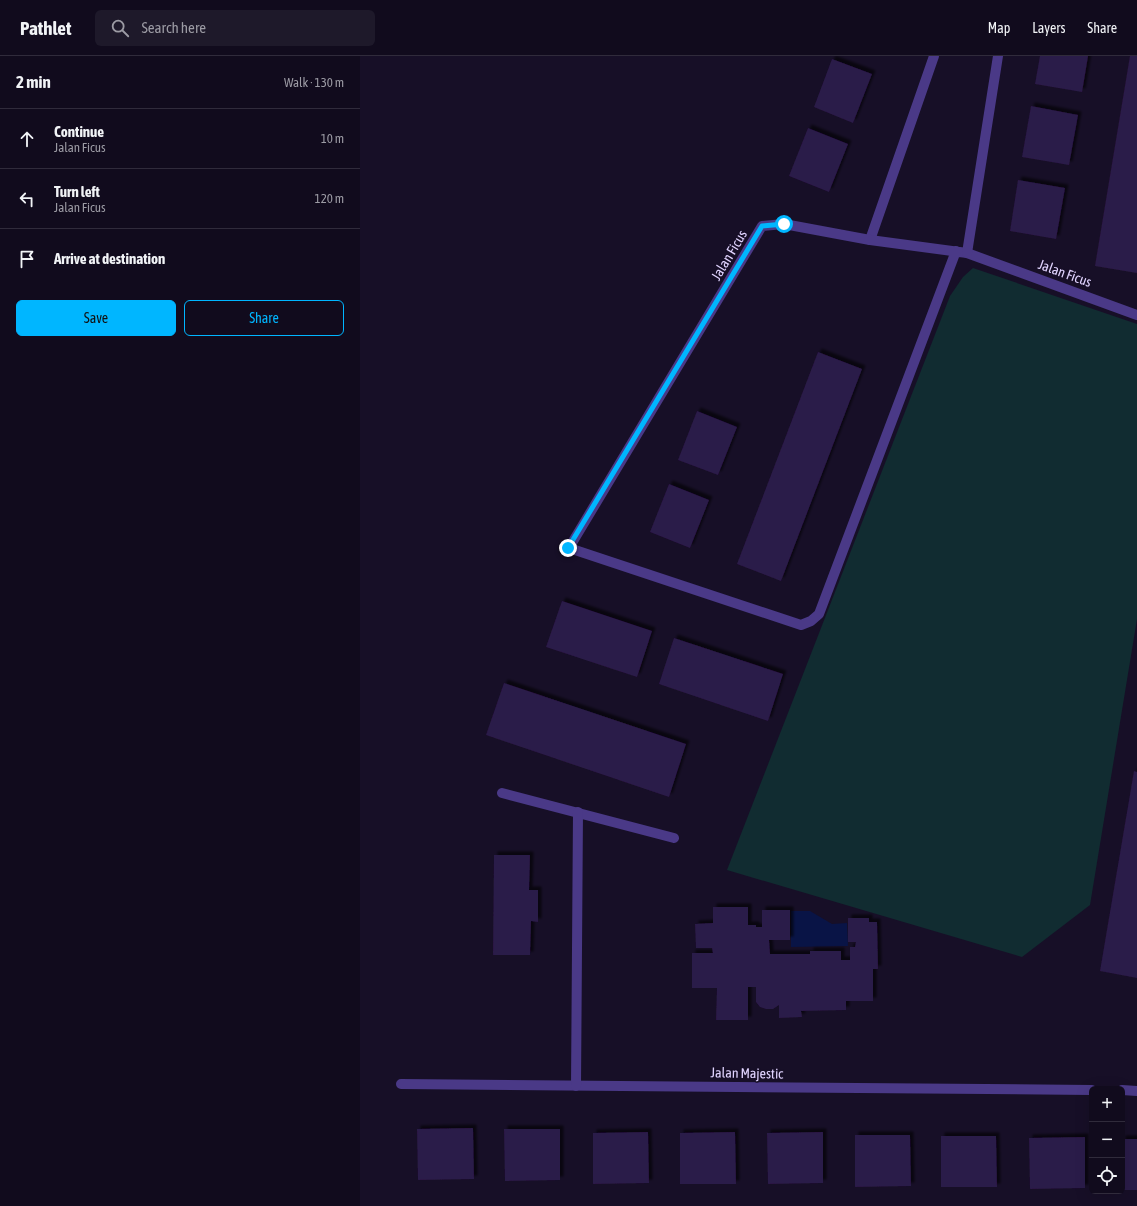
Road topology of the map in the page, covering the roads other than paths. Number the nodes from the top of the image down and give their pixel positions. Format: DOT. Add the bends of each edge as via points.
graph roads {
  1 [pos="934,56"];
  2 [pos="998,56"];
  3 [pos="870,240"];
  4 [pos="956,251"];
  5 [pos="968,253"];
  6 [pos="1137,315"];
  7 [pos="502,793"];
  8 [pos="578,812"];
  9 [pos="674,838"];
  10 [pos="401,1084"];
  11 [pos="576,1086"];
  12 [pos="1089,1090"];
  13 [pos="1125,1090"];
  14 [pos="1137,1091"];
  1 -- 3 [label="street"];
  2 -- 5 [label="street"];
  3 -- 4 [label="street, Jalan Ficus"];
  3 -- 4 [label="street, Jalan Ficus" via="784,224 762,226 568,548 801,625 811,621 819,614"];
  4 -- 5 [label="street, Jalan Ficus"];
  5 -- 6 [label="street, Jalan Ficus"];
  7 -- 8 [label="street"];
  8 -- 9 [label="street"];
  8 -- 11 [label="street"];
  10 -- 11 [label="street, Jalan Majestic"];
  11 -- 12 [label="street, Jalan Majestic"];
  13 -- 14 [label="street"];
}
